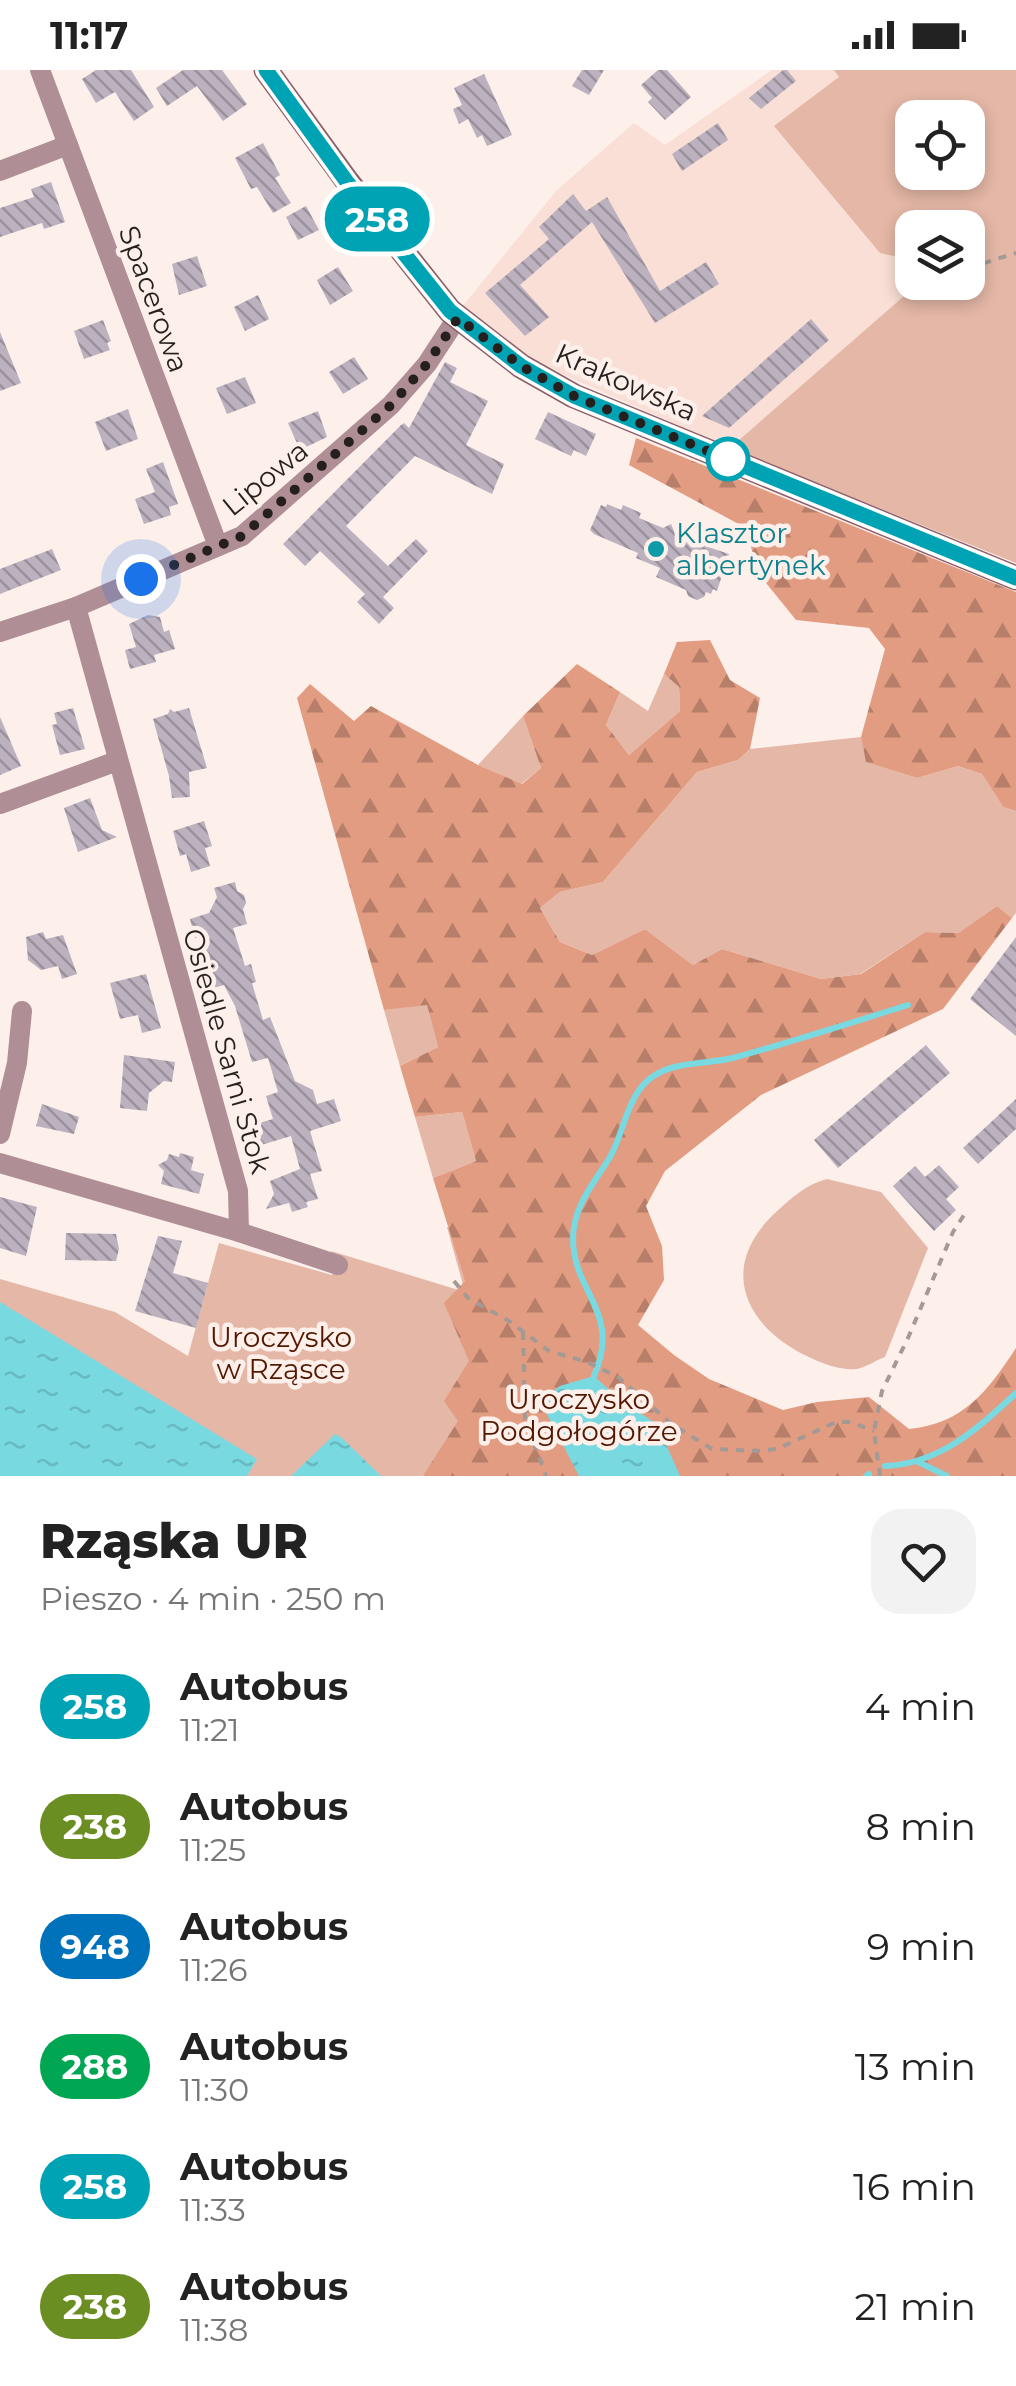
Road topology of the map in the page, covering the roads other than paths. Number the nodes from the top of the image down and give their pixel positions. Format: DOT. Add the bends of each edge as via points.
graph roads {
  1 [pos="40,70"];
  2 [pos="266,70"];
  3 [pos="68,145"];
  4 [pos="0,171"];
  5 [pos="458,318"];
  6 [pos="218,546"];
  7 [pos="1016,578"];
  8 [pos="76,606"];
  9 [pos="0,632"];
  10 [pos="118,761"];
  11 [pos="0,804"];
  12 [pos="22,1012"];
  13 [pos="0,1134"];
  14 [pos="0,1163"];
  15 [pos="239,1232"];
  16 [pos="338,1265"];
  1 -- 3 [label="street, Spacerowa"];
  2 -- 5 [label="street, Krakowska"];
  3 -- 4 [label="street"];
  3 -- 6 [label="street, Spacerowa"];
  5 -- 6 [label="street, Lipowa" via="378,418 242,536"];
  5 -- 7 [label="street, Krakowska" via="574,396"];
  6 -- 8 [label="street, Lipowa"];
  8 -- 9 [label="street, Lipowa"];
  8 -- 10 [label="street, Osiedle Sarni Stok"];
  10 -- 11 [label="street"];
  10 -- 15 [label="street, Osiedle Sarni Stok" via="238,1191"];
  12 -- 13 [label="street"];
  14 -- 15 [label="street"];
  15 -- 16 [label="street"];
}
